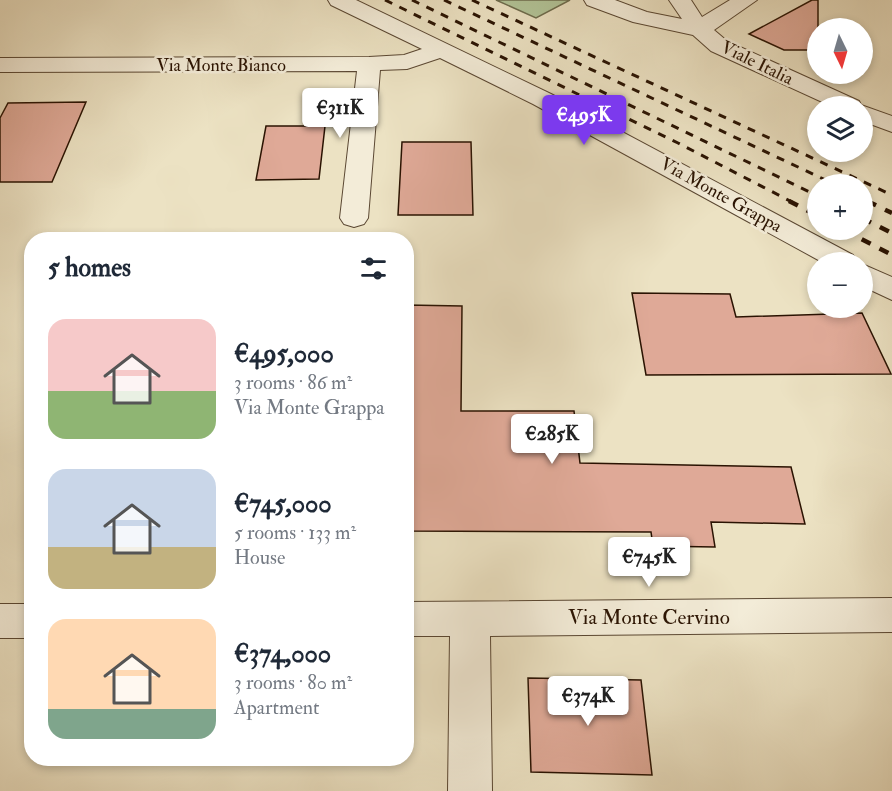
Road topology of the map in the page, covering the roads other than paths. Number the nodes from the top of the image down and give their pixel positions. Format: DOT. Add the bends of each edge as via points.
graph roads {
  1 [pos="339,0"];
  2 [pos="595,0"];
  3 [pos="680,0"];
  4 [pos="746,0"];
  5 [pos="700,30"];
  6 [pos="440,50"];
  7 [pos="369,64"];
  8 [pos="0,65"];
  9 [pos="827,96"];
  10 [pos="873,117"];
  11 [pos="892,125"];
  12 [pos="354,218"];
  13 [pos="824,252"];
  14 [pos="873,279"];
  15 [pos="892,290"];
  16 [pos="892,615"];
  17 [pos="470,618"];
  18 [pos="414,619"];
  19 [pos="0,621"];
  20 [pos="24,621"];
  21 [pos="470,791"];
  1 -- 6 [label="street, Via Monte Grappa"];
  2 -- 5 [label="street" via="641,17"];
  3 -- 5 [label="street"];
  4 -- 5 [label="street"];
  5 -- 9 [label="street, Viale Italia" via="735,55"];
  6 -- 7 [label="street, Via Monte Bianco" via="406,62"];
  6 -- 13 [label="street, Via Monte Grappa" via="552,105"];
  7 -- 8 [label="street, Via Monte Bianco"];
  7 -- 12 [label="street"];
  10 -- 11 [label="street"];
  14 -- 15 [label="street"];
  16 -- 17 [label="street, Via Monte Cervino"];
  17 -- 18 [label="street, Via Monte Cervino"];
  17 -- 21 [label="street"];
  19 -- 20 [label="street"];
}
